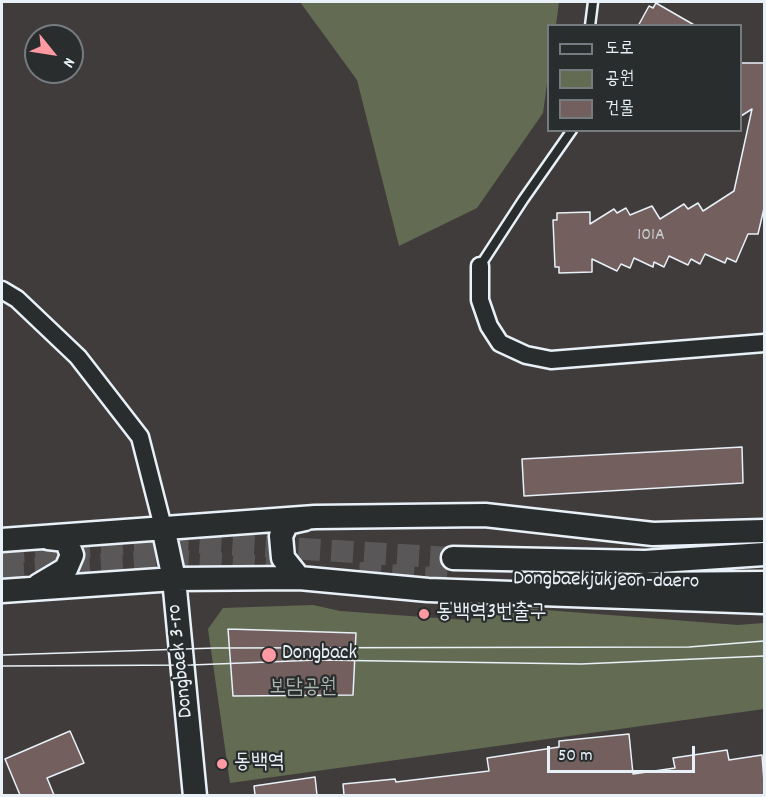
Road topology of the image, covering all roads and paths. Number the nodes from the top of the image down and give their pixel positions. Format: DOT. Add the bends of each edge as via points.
graph roads {
  1 [pos="593,2"];
  2 [pos="590,24"];
  3 [pos="571,132"];
  4 [pos="480,267"];
  5 [pos="2,290"];
  6 [pos="765,343"];
  7 [pos="315,517"];
  8 [pos="163,527"];
  9 [pos="762,527"];
  10 [pos="43,537"];
  11 [pos="2,540"];
  12 [pos="765,554"];
  13 [pos="299,578"];
  14 [pos="174,579"];
  15 [pos="765,583"];
  16 [pos="32,589"];
  17 [pos="2,591"];
  18 [pos="765,602"];
  19 [pos="195,795"];
  1 -- 2 [label="lane"];
  3 -- 4 [label="lane"];
  4 -- 6 [label="street" via="480,300 489,326 501,343 526,355 551,360"];
  5 -- 8 [label="street" via="17,299 78,357 140,436"];
  7 -- 8 [label="main road"];
  7 -- 9 [label="main road" via="485,515 654,534"];
  7 -- 13 [label="main road" via="287,523 281,536 283,558"];
  8 -- 10 [label="main road"];
  8 -- 14 [label="main road, Dongbaek 3-ro"];
  10 -- 11 [label="main road"];
  10 -- 16 [label="main road" via="66,540 72,555 66,569"];
  12 -- 15 [label="main road, Dongbaekjukjeon-daero" via="451,568 639,584"];
  13 -- 14 [label="main road"];
  13 -- 18 [label="main road" via="428,591"];
  14 -- 16 [label="main road"];
  14 -- 19 [label="main road, Dongbaek 3-ro"];
  16 -- 17 [label="main road"];
}
